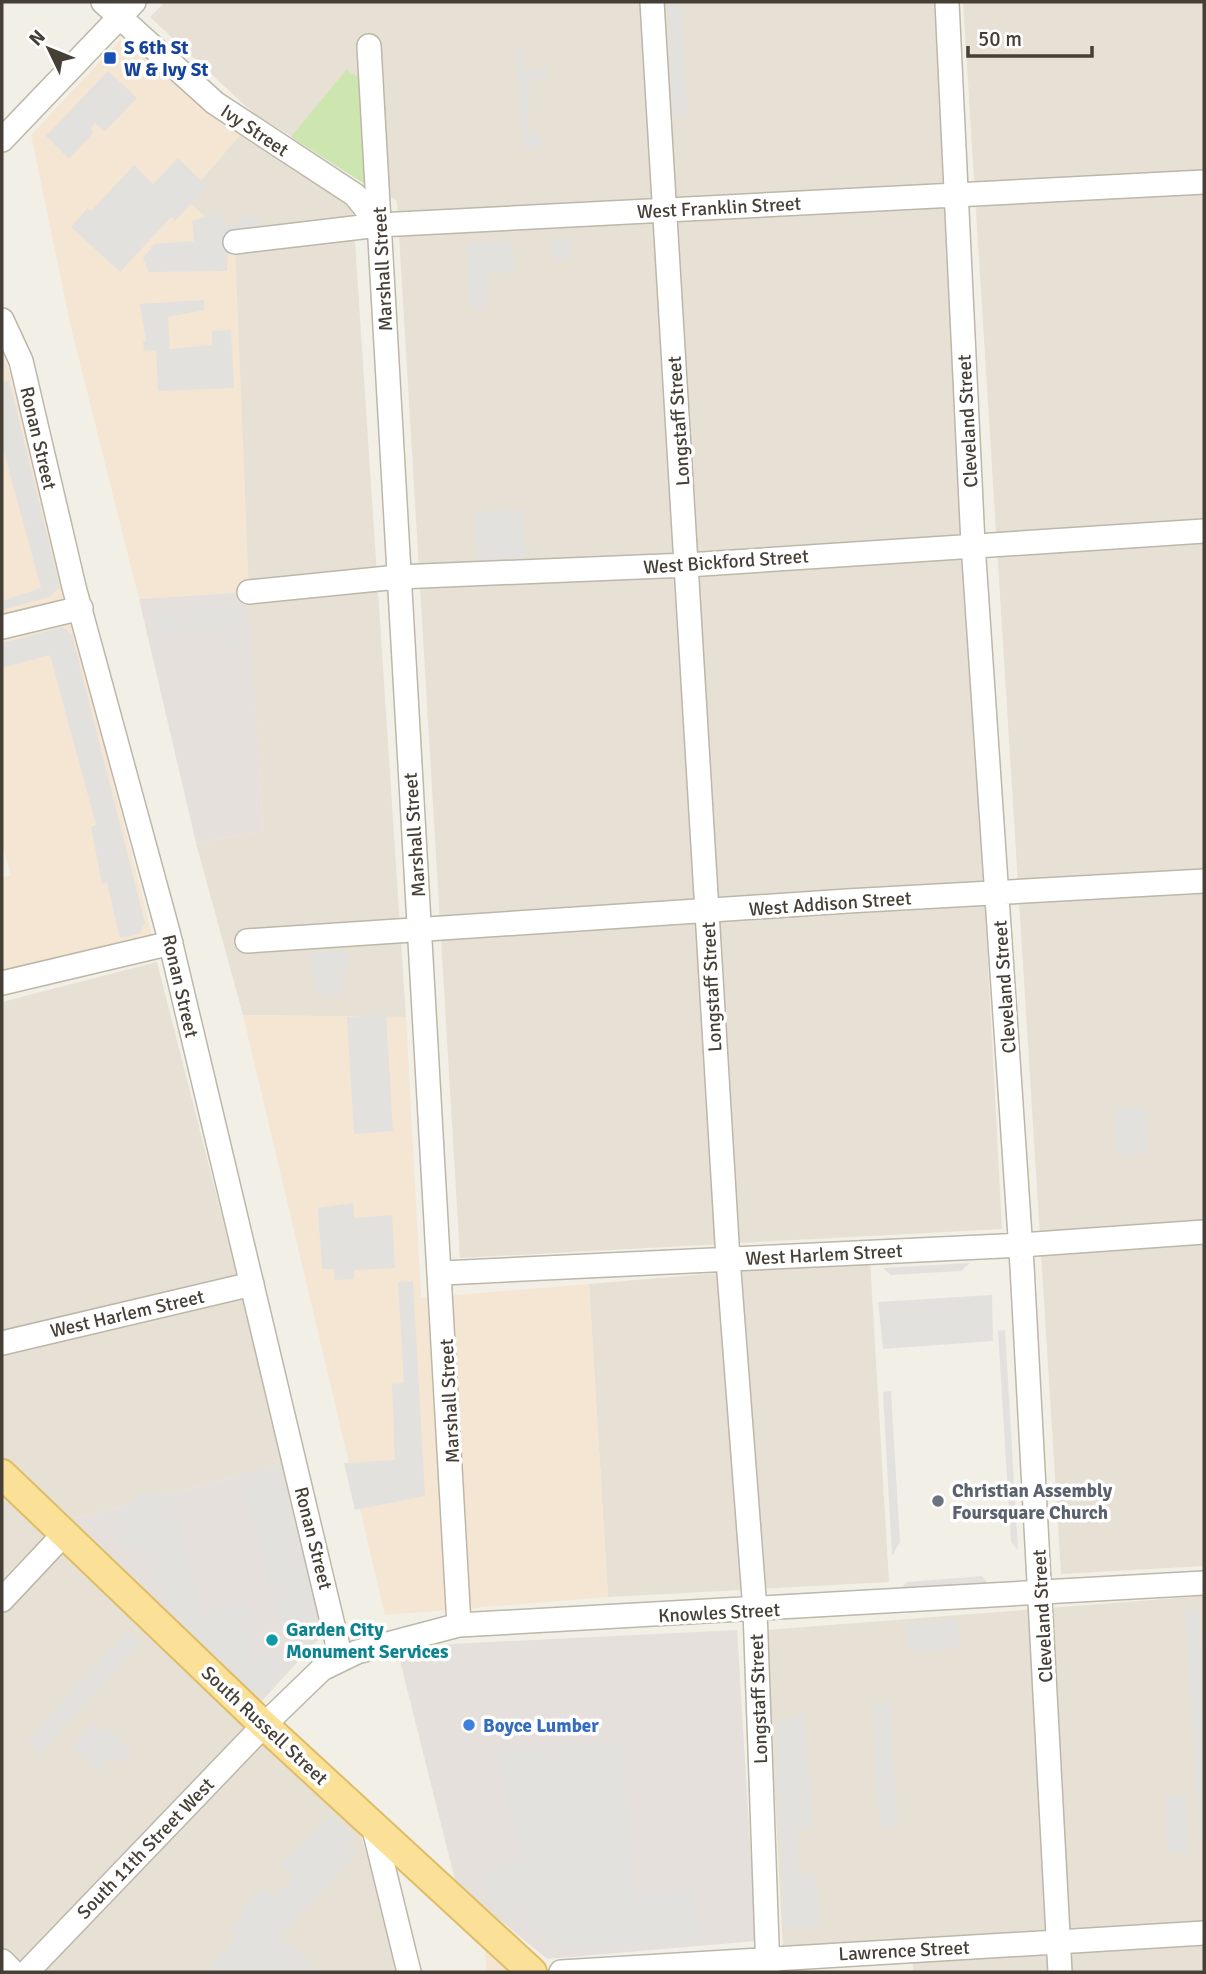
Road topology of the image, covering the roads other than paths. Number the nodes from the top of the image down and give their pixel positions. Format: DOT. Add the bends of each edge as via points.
graph roads {
  1 [pos="652,2"];
  2 [pos="947,2"];
  3 [pos="119,7"];
  4 [pos="369,46"];
  5 [pos="2,140"];
  6 [pos="1204,182"];
  7 [pos="956,193"];
  8 [pos="665,211"];
  9 [pos="379,225"];
  10 [pos="235,242"];
  11 [pos="2,320"];
  12 [pos="1204,531"];
  13 [pos="973,544"];
  14 [pos="687,565"];
  15 [pos="398,577"];
  16 [pos="249,592"];
  17 [pos="81,608"];
  18 [pos="2,627"];
  19 [pos="1204,881"];
  20 [pos="997,892"];
  21 [pos="707,913"];
  22 [pos="420,931"];
  23 [pos="247,941"];
  24 [pos="171,943"];
  25 [pos="2,983"];
  26 [pos="1204,1232"];
  27 [pos="1021,1245"];
  28 [pos="728,1259"];
  29 [pos="443,1273"];
  30 [pos="252,1284"];
  31 [pos="2,1343"];
  32 [pos="2,1474"];
  33 [pos="64,1534"];
  34 [pos="1204,1583"];
  35 [pos="1041,1593"];
  36 [pos="2,1600"];
  37 [pos="755,1610"];
  38 [pos="459,1625"];
  39 [pos="341,1659"];
  40 [pos="264,1724"];
  41 [pos="373,1825"];
  42 [pos="1204,1933"];
  43 [pos="1058,1941"];
  44 [pos="2,1961"];
  45 [pos="768,1965"];
  46 [pos="407,1971"];
  47 [pos="13,1972"];
  48 [pos="27,1972"];
  49 [pos="532,1972"];
  50 [pos="561,1972"];
  51 [pos="1060,1972"];
  1 -- 8 [label="street, Longstaff Street"];
  2 -- 7 [label="street, Cleveland Street"];
  3 -- 5 [label="street"];
  3 -- 9 [label="street, Ivy Street" via="215,103 355,195"];
  4 -- 9 [label="street, Marshall Street"];
  6 -- 7 [label="street, West Franklin Street"];
  7 -- 8 [label="street, West Franklin Street"];
  7 -- 13 [label="street, Cleveland Street"];
  8 -- 9 [label="street, West Franklin Street"];
  8 -- 14 [label="street, Longstaff Street"];
  9 -- 10 [label="street, West Franklin Street"];
  9 -- 15 [label="street, Marshall Street"];
  11 -- 17 [label="street, Ronan Street" via="21,361"];
  12 -- 13 [label="street, West Bickford Street"];
  13 -- 14 [label="street, West Bickford Street"];
  13 -- 20 [label="street, Cleveland Street"];
  14 -- 15 [label="street, West Bickford Street"];
  14 -- 21 [label="street, Longstaff Street"];
  15 -- 16 [label="street, West Bickford Street"];
  15 -- 22 [label="street, Marshall Street"];
  17 -- 18 [label="street"];
  17 -- 24 [label="street, Ronan Street"];
  19 -- 20 [label="street, West Addison Street"];
  20 -- 21 [label="street, West Addison Street"];
  20 -- 27 [label="street, Cleveland Street"];
  21 -- 22 [label="street, West Addison Street"];
  21 -- 28 [label="street, Longstaff Street"];
  22 -- 23 [label="street, West Addison Street"];
  22 -- 29 [label="street, Marshall Street"];
  24 -- 25 [label="street"];
  24 -- 30 [label="street, Ronan Street"];
  26 -- 27 [label="street, West Harlem Street"];
  27 -- 28 [label="street, West Harlem Street"];
  27 -- 35 [label="street, Cleveland Street"];
  28 -- 29 [label="street, West Harlem Street"];
  28 -- 37 [label="street, Longstaff Street"];
  29 -- 38 [label="street, Marshall Street"];
  30 -- 31 [label="street, West Harlem Street"];
  30 -- 39 [label="street, Ronan Street"];
  32 -- 33 [label="main road, South Russell Street"];
  33 -- 36 [label="street"];
  33 -- 40 [label="main road, South Russell Street"];
  34 -- 35 [label="street, Knowles Street"];
  35 -- 37 [label="street, Knowles Street"];
  35 -- 43 [label="street, Cleveland Street"];
  37 -- 38 [label="street, Knowles Street"];
  37 -- 45 [label="street, Longstaff Street"];
  38 -- 39 [label="street, Knowles Street"];
  39 -- 40 [label="street, Knowles Street" via="323,1669"];
  40 -- 41 [label="main road, South Russell Street"];
  40 -- 48 [label="street, South 11th Street West"];
  41 -- 46 [label="street"];
  41 -- 49 [label="main road, South Russell Street"];
  42 -- 43 [label="street, Lawrence Street"];
  43 -- 45 [label="street, Lawrence Street"];
  43 -- 51 [label="street, Cleveland Street"];
  44 -- 47 [label="street"];
  45 -- 50 [label="street, Lawrence Street"];
}
